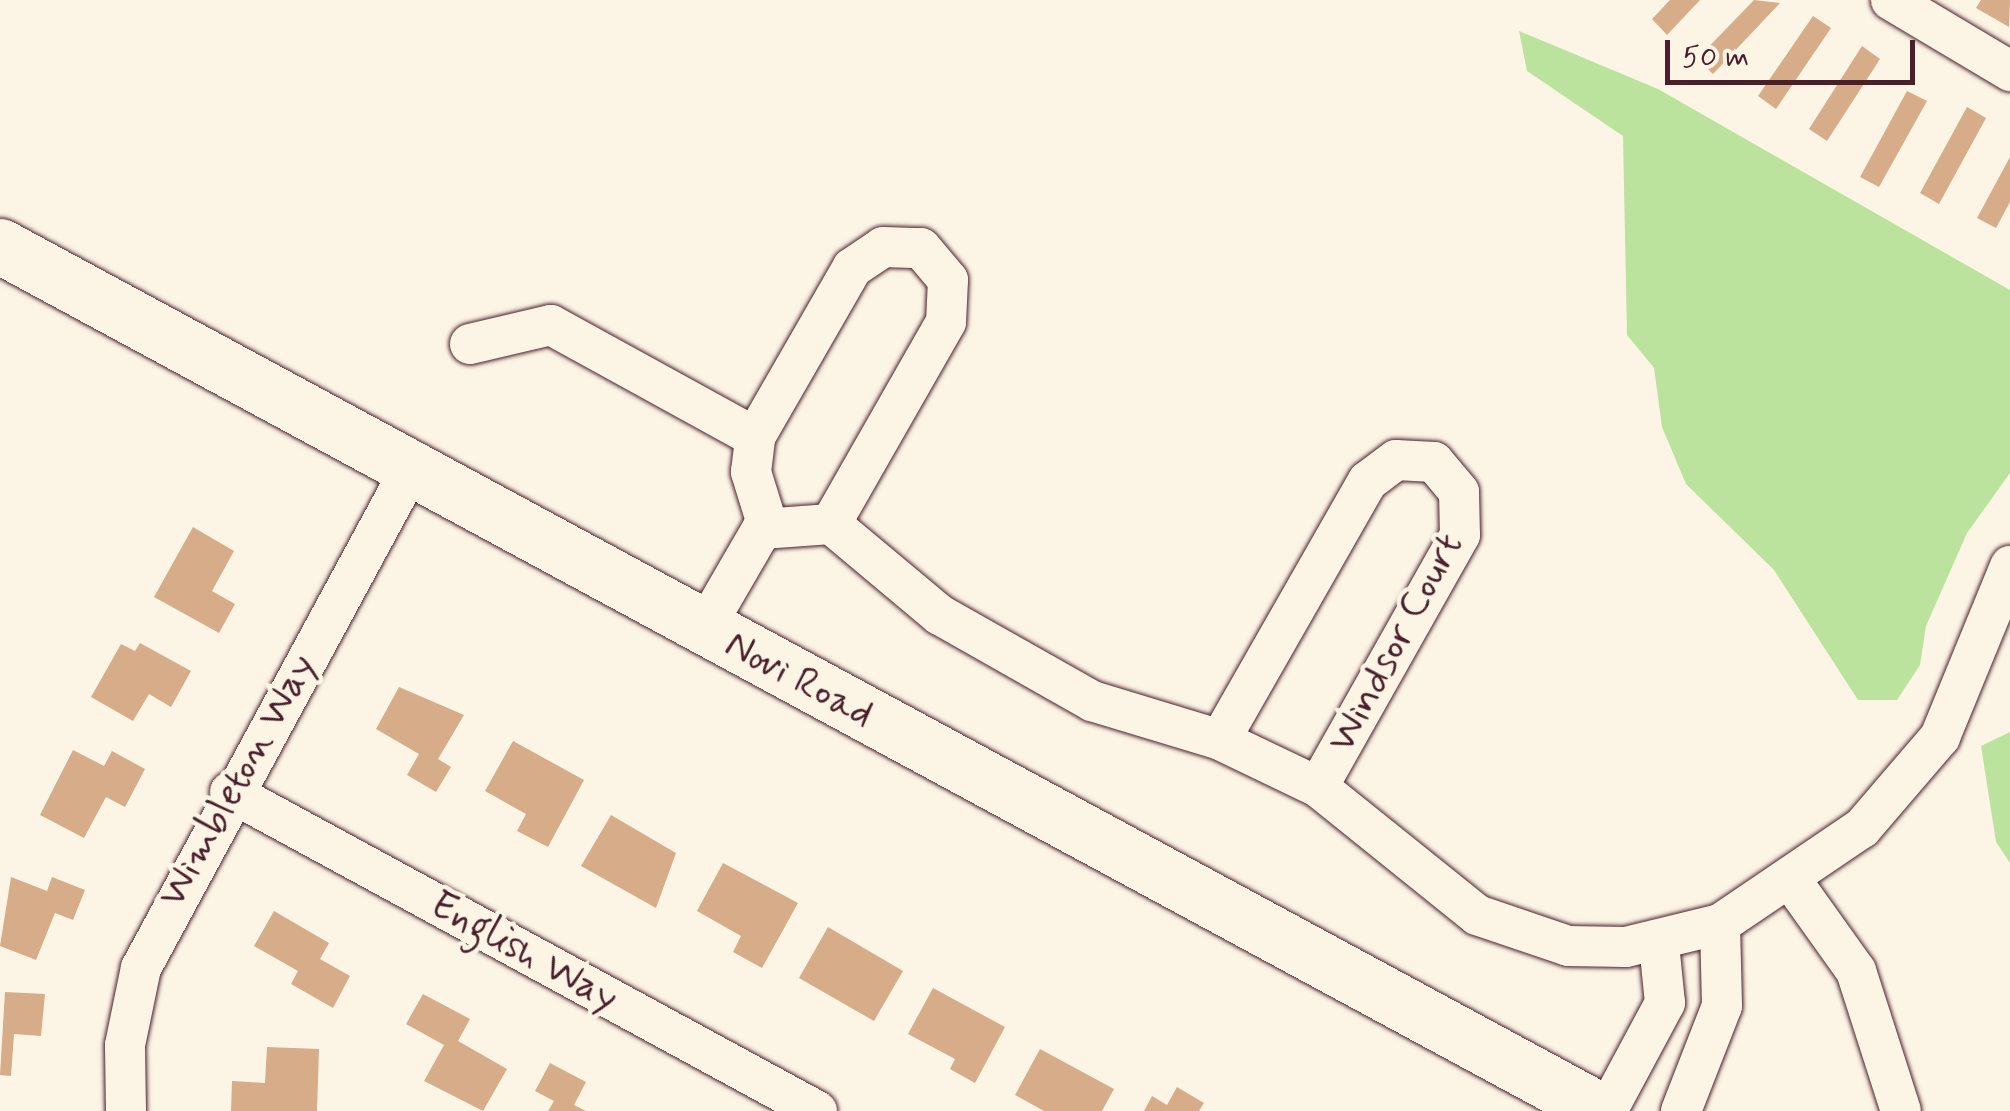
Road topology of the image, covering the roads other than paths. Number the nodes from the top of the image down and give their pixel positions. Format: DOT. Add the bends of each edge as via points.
graph roads {
  1 [pos="1891,0"];
  2 [pos="2010,71"];
  3 [pos="0,246"];
  4 [pos="470,344"];
  5 [pos="755,437"];
  6 [pos="410,470"];
  7 [pos="831,524"];
  8 [pos="768,527"];
  9 [pos="2010,566"];
  10 [pos="704,629"];
  11 [pos="1220,740"];
  12 [pos="1318,786"];
  13 [pos="230,792"];
  14 [pos="1791,880"];
  15 [pos="1720,924"];
  16 [pos="1659,944"];
  17 [pos="126,1111"];
  18 [pos="817,1111"];
  19 [pos="1604,1111"];
  20 [pos="1682,1111"];
  21 [pos="1901,1111"];
  1 -- 2 [label="street"];
  3 -- 6 [label="main road, Novi Road"];
  4 -- 5 [label="street" via="552,325"];
  5 -- 7 [label="street" via="852,268 901,243 937,262 952,300 946,322"];
  5 -- 8 [label="street" via="751,472"];
  6 -- 10 [label="main road, Novi Road"];
  6 -- 13 [label="street, Wimbleton Way"];
  7 -- 8 [label="street"];
  7 -- 11 [label="street" via="980,640 1092,701"];
  8 -- 10 [label="street"];
  9 -- 14 [label="street" via="1940,737 1862,828"];
  10 -- 19 [label="main road, Novi Road"];
  11 -- 12 [label="street"];
  11 -- 12 [label="street, Windsor Court" via="1368,480 1396,460 1434,462 1459,492 1460,535"];
  12 -- 16 [label="street" via="1477,916 1568,946"];
  13 -- 17 [label="street, Wimbleton Way" via="141,968 125,1044"];
  13 -- 18 [label="street, English Way"];
  14 -- 15 [label="street"];
  14 -- 21 [label="street" via="1856,971"];
  15 -- 16 [label="street"];
  15 -- 20 [label="street" via="1722,1006"];
  16 -- 19 [label="street" via="1665,1004"];
}
